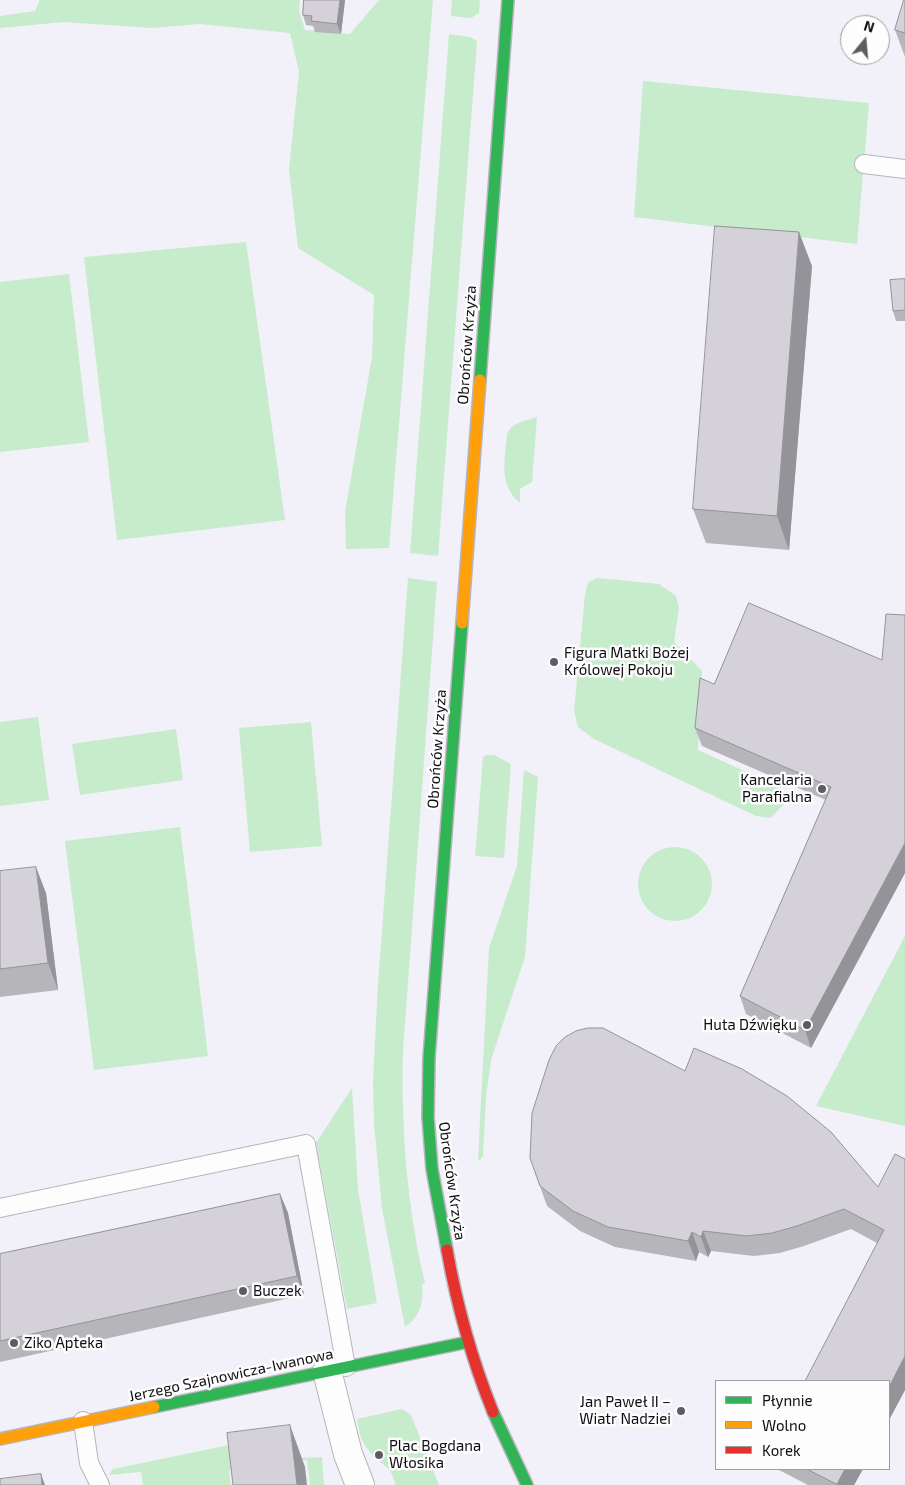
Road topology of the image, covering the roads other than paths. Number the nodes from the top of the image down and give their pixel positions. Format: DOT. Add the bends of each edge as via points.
graph roads {
  1 [pos="508,0"];
  2 [pos="864,164"];
  3 [pos="905,169"];
  4 [pos="0,1208"];
  5 [pos="468,1342"];
  6 [pos="337,1369"];
  7 [pos="83,1421"];
  8 [pos="0,1439"];
  9 [pos="100,1485"];
  10 [pos="360,1485"];
  11 [pos="527,1485"];
  1 -- 5 [label="street, Obrońców Krzyża" via="429,1058 428,1117 432,1169 453,1286"];
  2 -- 3 [label="lane"];
  4 -- 6 [label="lane" via="306,1144"];
  5 -- 6 [label="street, Jerzego Szajnowicza-Iwanowa"];
  5 -- 11 [label="street, Obrońców Krzyża" via="479,1378"];
  6 -- 7 [label="street, Jerzego Szajnowicza-Iwanowa"];
  6 -- 10 [label="street" via="348,1454"];
  7 -- 8 [label="street, Jerzego Szajnowicza-Iwanowa"];
  7 -- 9 [label="lane" via="90,1463"];
}
